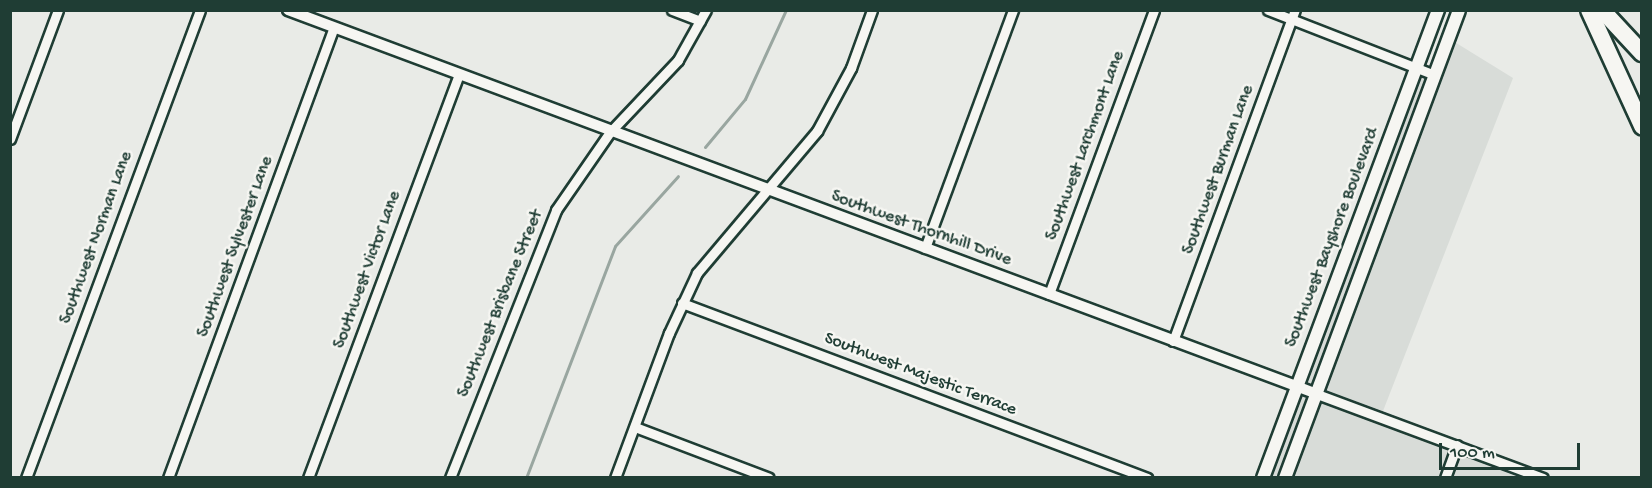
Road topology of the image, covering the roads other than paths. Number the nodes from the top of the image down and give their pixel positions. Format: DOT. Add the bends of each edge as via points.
graph roads {
  1 [pos="58,10"];
  2 [pos="200,10"];
  3 [pos="288,10"];
  4 [pos="672,10"];
  5 [pos="706,10"];
  6 [pos="872,10"];
  7 [pos="1013,10"];
  8 [pos="1154,10"];
  9 [pos="1268,10"];
  10 [pos="1437,10"];
  11 [pos="1459,10"];
  12 [pos="1589,10"];
  13 [pos="1602,10"];
  14 [pos="1614,10"];
  15 [pos="1294,15"];
  16 [pos="700,21"];
  17 [pos="334,28"];
  18 [pos="1641,40"];
  19 [pos="1641,53"];
  20 [pos="1416,67"];
  21 [pos="459,74"];
  22 [pos="1435,75"];
  23 [pos="1641,126"];
  24 [pos="610,132"];
  25 [pos="10,139"];
  26 [pos="770,190"];
  27 [pos="925,248"];
  28 [pos="1049,294"];
  29 [pos="682,303"];
  30 [pos="1173,341"];
  31 [pos="1296,387"];
  32 [pos="1317,394"];
  33 [pos="635,427"];
  34 [pos="1457,445"];
  35 [pos="26,477"];
  36 [pos="168,477"];
  37 [pos="308,477"];
  38 [pos="450,477"];
  39 [pos="615,477"];
  40 [pos="769,477"];
  41 [pos="1147,477"];
  42 [pos="1263,477"];
  43 [pos="1286,477"];
  44 [pos="1445,477"];
  45 [pos="1543,477"];
  1 -- 25 [label="street"];
  2 -- 35 [label="street, Southwest Norman Lane"];
  3 -- 17 [label="street, Southwest Thornhill Drive"];
  4 -- 16 [label="street"];
  5 -- 16 [label="street, Southwest Brisbane Street"];
  6 -- 26 [label="street" via="835,100"];
  7 -- 27 [label="street"];
  8 -- 28 [label="street, Southwest Larchmont Lane"];
  9 -- 15 [label="street"];
  10 -- 20 [label="main road, Southwest Bayshore Boulevard"];
  11 -- 22 [label="main road"];
  12 -- 23 [label="highway"];
  13 -- 19 [label="highway"];
  14 -- 18 [label="highway"];
  15 -- 20 [label="street"];
  15 -- 30 [label="street, Southwest Burman Lane"];
  16 -- 24 [label="street, Southwest Brisbane Street" via="652,93"];
  17 -- 21 [label="street, Southwest Thornhill Drive"];
  17 -- 36 [label="street, Southwest Sylvester Lane"];
  20 -- 22 [label="street"];
  20 -- 31 [label="main road, Southwest Bayshore Boulevard"];
  21 -- 24 [label="street, Southwest Thornhill Drive"];
  21 -- 37 [label="street, Southwest Victor Lane"];
  22 -- 32 [label="main road"];
  24 -- 26 [label="street, Southwest Thornhill Drive"];
  24 -- 38 [label="street, Southwest Brisbane Street" via="556,210 532,262"];
  26 -- 27 [label="street, Southwest Thornhill Drive"];
  26 -- 29 [label="street" via="697,273"];
  27 -- 28 [label="street, Southwest Thornhill Drive"];
  28 -- 30 [label="street, Southwest Thornhill Drive"];
  29 -- 33 [label="street"];
  29 -- 41 [label="street, Southwest Majestic Terrace"];
  30 -- 31 [label="street, Southwest Thornhill Drive"];
  31 -- 32 [label="street, Southwest Thornhill Drive"];
  31 -- 42 [label="main road, Southwest Bayshore Boulevard"];
  32 -- 34 [label="street, Southwest Thornhill Drive"];
  32 -- 43 [label="main road"];
  33 -- 39 [label="street"];
  33 -- 40 [label="street"];
  34 -- 44 [label="street"];
  34 -- 45 [label="street, Southwest Thornhill Drive"];
}
